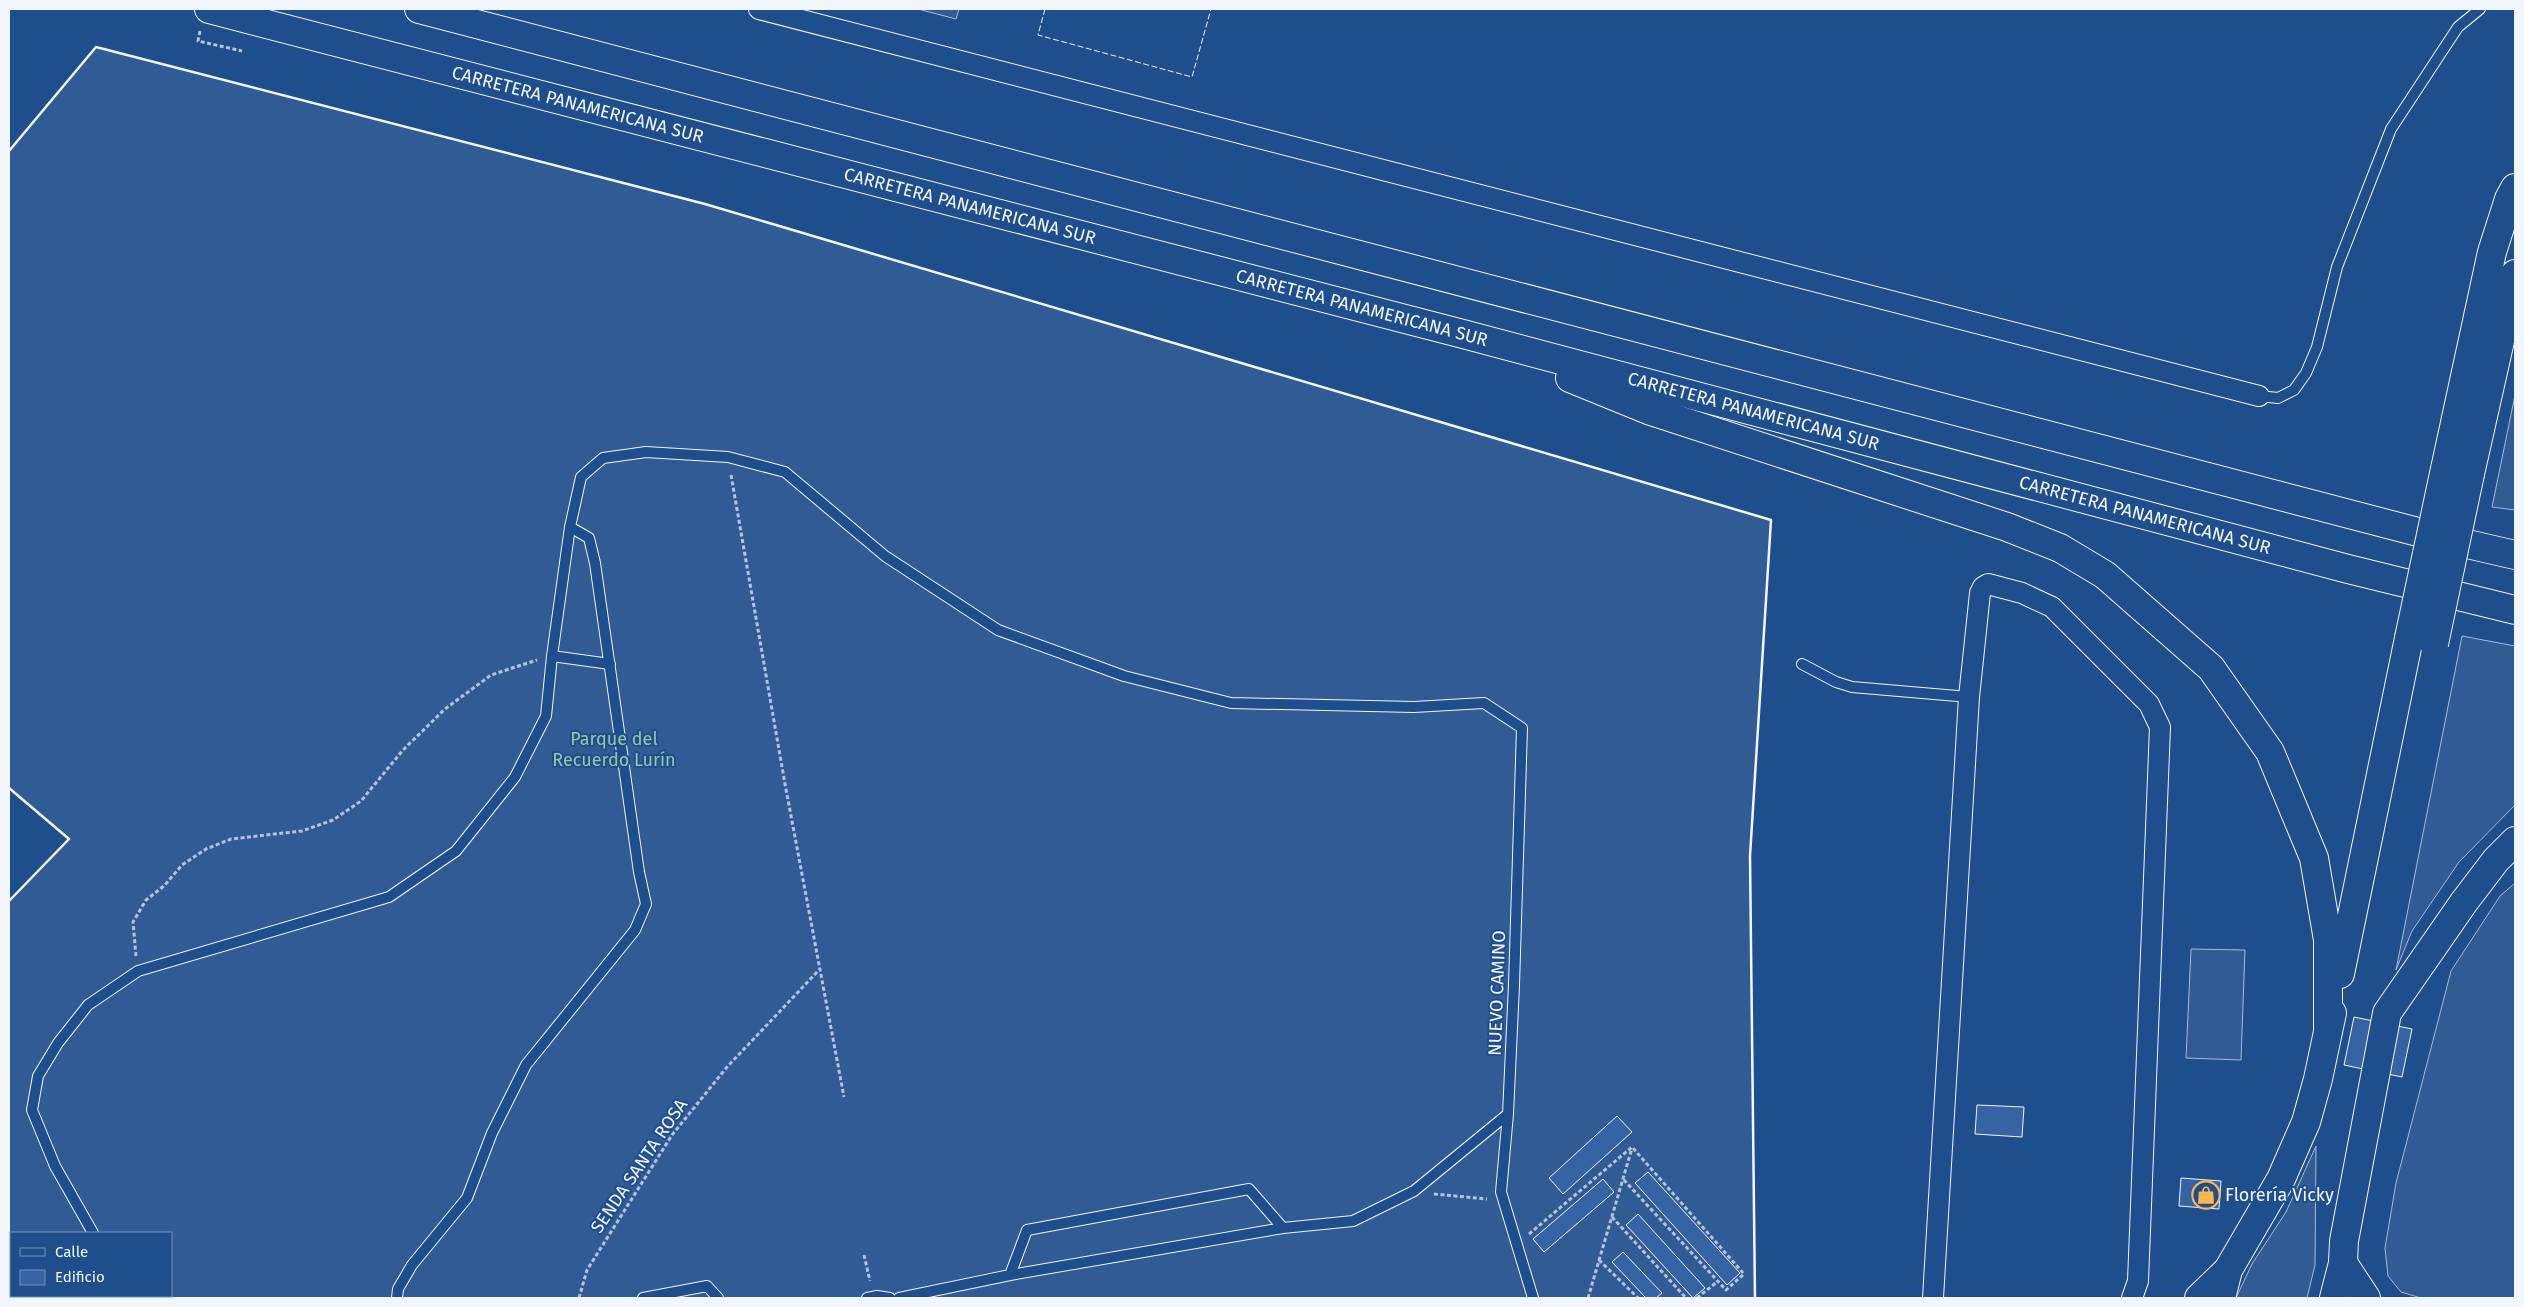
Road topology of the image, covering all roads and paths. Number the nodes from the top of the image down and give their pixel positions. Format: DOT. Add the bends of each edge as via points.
graph roads {
  1 [pos="209,9"];
  2 [pos="419,9"];
  3 [pos="759,9"];
  4 [pos="2480,9"];
  5 [pos="198,42"];
  6 [pos="242,51"];
  7 [pos="2515,188"];
  8 [pos="2515,274"];
  9 [pos="1463,334"];
  10 [pos="2259,396"];
  11 [pos="728,457"];
  12 [pos="2457,472"];
  13 [pos="570,527"];
  14 [pos="2437,537"];
  15 [pos="2515,546"];
  16 [pos="2515,555"];
  17 [pos="2515,610"];
  18 [pos="552,656"];
  19 [pos="610,664"];
  20 [pos="1802,664"];
  21 [pos="1969,697"];
  22 [pos="2515,841"];
  23 [pos="819,970"];
  24 [pos="138,972"];
  25 [pos="2328,1030"];
  26 [pos="844,1098"];
  27 [pos="1508,1114"];
  28 [pos="1632,1148"];
  29 [pos="1623,1179"];
  30 [pos="1414,1191"];
  31 [pos="1503,1200"];
  32 [pos="1612,1217"];
  33 [pos="1283,1228"];
  34 [pos="91,1232"];
  35 [pos="1517,1244"];
  36 [pos="864,1255"];
  37 [pos="1599,1260"];
  38 [pos="2343,1263"];
  39 [pos="2228,1270"];
  40 [pos="1010,1275"];
  41 [pos="1718,1281"];
  42 [pos="397,1298"];
  43 [pos="579,1298"];
  44 [pos="643,1298"];
  45 [pos="718,1298"];
  46 [pos="870,1298"];
  47 [pos="890,1298"];
  48 [pos="900,1298"];
  49 [pos="1533,1298"];
  50 [pos="1588,1298"];
  51 [pos="1638,1298"];
  52 [pos="1684,1298"];
  53 [pos="1697,1298"];
  54 [pos="1933,1298"];
  55 [pos="2132,1298"];
  56 [pos="2198,1298"];
  57 [pos="2221,1298"];
  58 [pos="2334,1298"];
  59 [pos="2366,1298"];
  1 -- 9 [label="highway, CARRETERA PANAMERICANA SUR"];
  2 -- 14 [label="highway"];
  3 -- 10 [label="street"];
  4 -- 10 [label="lane" via="2458,27 2391,129 2337,267 2317,347 2306,373 2294,390 2278,398"];
  5 -- 6 [label="path"];
  7 -- 12 [label="highway" via="2492,252"];
  8 -- 12 [label="highway"];
  9 -- 17 [label="highway, CARRETERA PANAMERICANA SUR"];
  9 -- 25 [label="highway" via="1651,411 2007,527 2060,548 2104,575 2211,668 2270,752 2314,858 2328,940"];
  11 -- 13 [label="lane" via="646,452 603,458 581,476"];
  11 -- 23 [label="path"];
  11 -- 27 [label="lane, NUEVO CAMINO" via="785,472 885,556 998,630 1124,676 1232,703 1414,707 1484,703 1522,728"];
  12 -- 25 [label="highway, bridge" via="2421,641"];
  13 -- 18 [label="lane"];
  13 -- 19 [label="lane" via="589,538"];
  14 -- 15 [label="highway"];
  14 -- 16 [label="highway"];
  18 -- 19 [label="lane"];
  18 -- 24 [label="path" via="491,675 445,709 403,750 361,801 333,820 302,831 231,839 206,849 182,865 164,886 146,900 134,922"];
  18 -- 24 [label="lane" via="546,716 515,778 456,851 389,897"];
  19 -- 42 [label="lane" via="646,904 635,930 526,1065 492,1132 467,1198 412,1265 398,1289"];
  20 -- 21 [label="lane" via="1852,687"];
  21 -- 54 [label="street"];
  21 -- 55 [label="street" via="1980,593 1988,584 2022,593 2052,607 2149,704 2160,727 2138,1281"];
  22 -- 38 [label="highway" via="2464,902 2387,1014 2344,1241"];
  23 -- 26 [label="path"];
  23 -- 43 [label="path, SENDA SANTA ROSA" via="727,1067 672,1135 587,1270"];
  24 -- 34 [label="lane" via="88,1005 58,1042 36,1085 32,1110 55,1166"];
  25 -- 39 [label="highway" via="2306,1122 2281,1179"];
  27 -- 30 [label="lane"];
  27 -- 31 [label="lane, NUEVO CAMINO"];
  28 -- 29 [label="path"];
  28 -- 35 [label="path"];
  28 -- 41 [label="path" via="1744,1274 1726,1290"];
  29 -- 32 [label="path"];
  29 -- 41 [label="path"];
  30 -- 31 [label="path" via="1468,1199"];
  30 -- 33 [label="lane" via="1352,1222"];
  31 -- 35 [label="lane, NUEVO CAMINO"];
  32 -- 37 [label="path"];
  32 -- 52 [label="path"];
  33 -- 40 [label="lane"];
  33 -- 40 [label="lane" via="1249,1189 1027,1230"];
  35 -- 49 [label="lane, NUEVO CAMINO"];
  36 -- 46 [label="path"];
  37 -- 50 [label="path"];
  37 -- 51 [label="path"];
  38 -- 58 [label="highway"];
  38 -- 59 [label="highway"];
  39 -- 56 [label="highway"];
  39 -- 57 [label="highway"];
  40 -- 48 [label="lane"];
  41 -- 53 [label="path"];
  44 -- 45 [label="lane" via="707,1286"];
  46 -- 47 [label="lane"];
}
